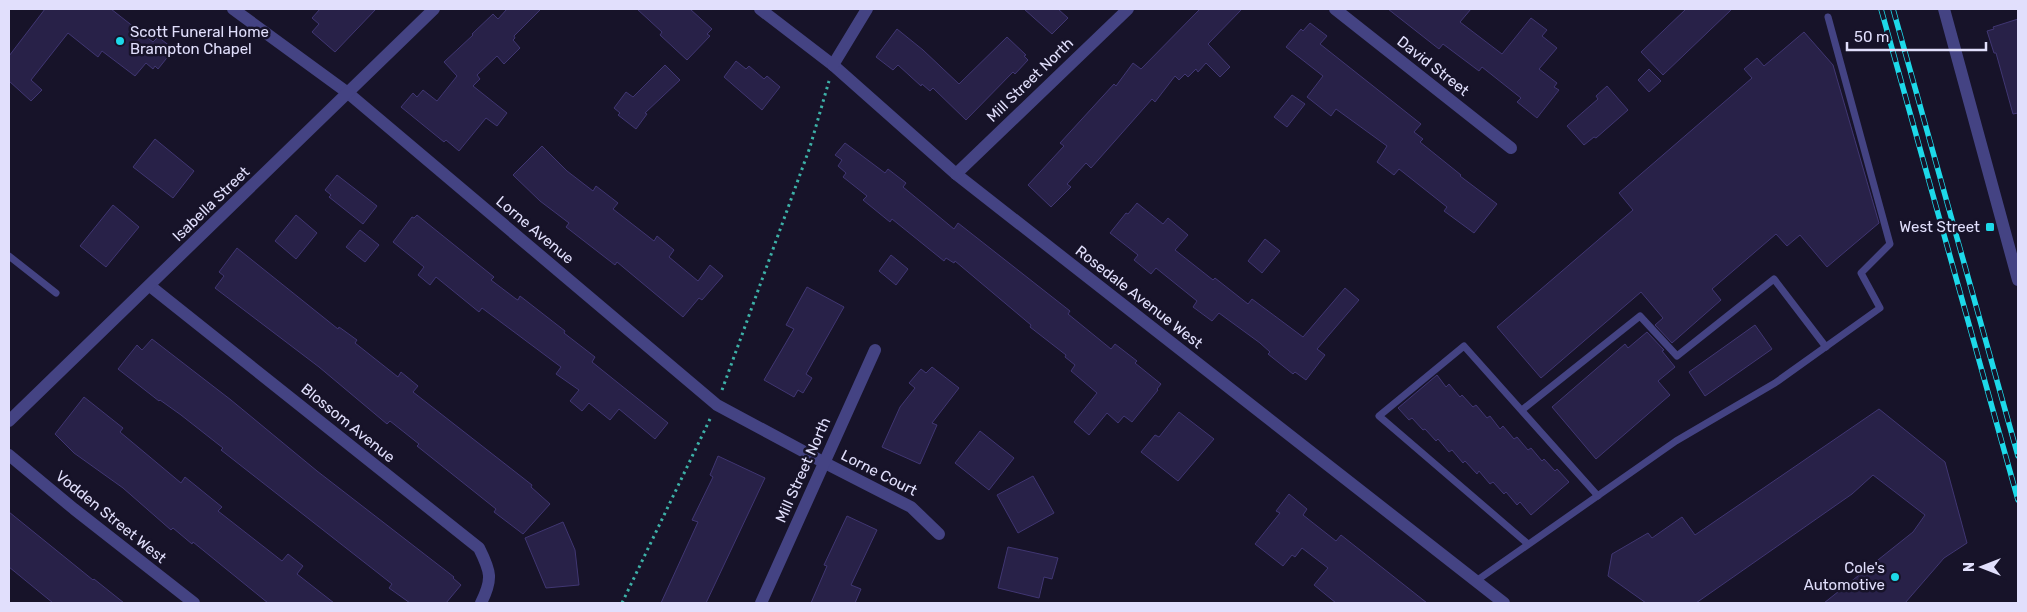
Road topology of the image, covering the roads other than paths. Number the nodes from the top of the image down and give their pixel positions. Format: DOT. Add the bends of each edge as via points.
graph roads {
  1 [pos="233,9"];
  2 [pos="434,9"];
  3 [pos="760,9"];
  4 [pos="867,9"];
  5 [pos="1128,9"];
  6 [pos="1335,9"];
  7 [pos="1944,9"];
  8 [pos="1828,17"];
  9 [pos="833,65"];
  10 [pos="348,93"];
  11 [pos="1511,148"];
  12 [pos="956,174"];
  13 [pos="9,256"];
  14 [pos="2015,260"];
  15 [pos="2018,280"];
  16 [pos="150,286"];
  17 [pos="56,293"];
  18 [pos="1826,347"];
  19 [pos="875,350"];
  20 [pos="1522,410"];
  21 [pos="9,421"];
  22 [pos="9,455"];
  23 [pos="825,463"];
  24 [pos="1598,496"];
  25 [pos="939,534"];
  26 [pos="1528,544"];
  27 [pos="1476,581"];
  28 [pos="194,603"];
  29 [pos="481,603"];
  30 [pos="761,603"];
  31 [pos="1504,603"];
  1 -- 10 [label="street, Lorne Avenue"];
  2 -- 10 [label="street, Isabella Street"];
  3 -- 9 [label="street, Rosedale Avenue West"];
  4 -- 9 [label="street"];
  5 -- 12 [label="street, Mill Street North"];
  6 -- 11 [label="street, David Street"];
  7 -- 14 [label="street"];
  8 -- 18 [label="lane" via="1890,244 1861,273 1880,308"];
  9 -- 12 [label="street, Rosedale Avenue West"];
  10 -- 16 [label="street, Isabella Street"];
  10 -- 23 [label="street, Lorne Avenue" via="717,405"];
  12 -- 27 [label="street, Rosedale Avenue West"];
  13 -- 17 [label="lane"];
  14 -- 15 [label="street"];
  16 -- 21 [label="street, Isabella Street"];
  16 -- 29 [label="street, Blossom Avenue" via="479,548 488,566 489,587"];
  18 -- 20 [label="lane" via="1774,279 1677,356 1640,316"];
  18 -- 24 [label="lane" via="1775,383 1676,441"];
  19 -- 23 [label="street, Mill Street North"];
  20 -- 24 [label="lane"];
  20 -- 26 [label="lane" via="1464,346 1379,416"];
  22 -- 28 [label="street, Vodden Street West"];
  23 -- 25 [label="street, Lorne Court" via="911,506"];
  23 -- 30 [label="street, Mill Street North"];
  24 -- 26 [label="lane"];
  26 -- 27 [label="lane"];
  27 -- 31 [label="street, Rosedale Avenue West"];
}
